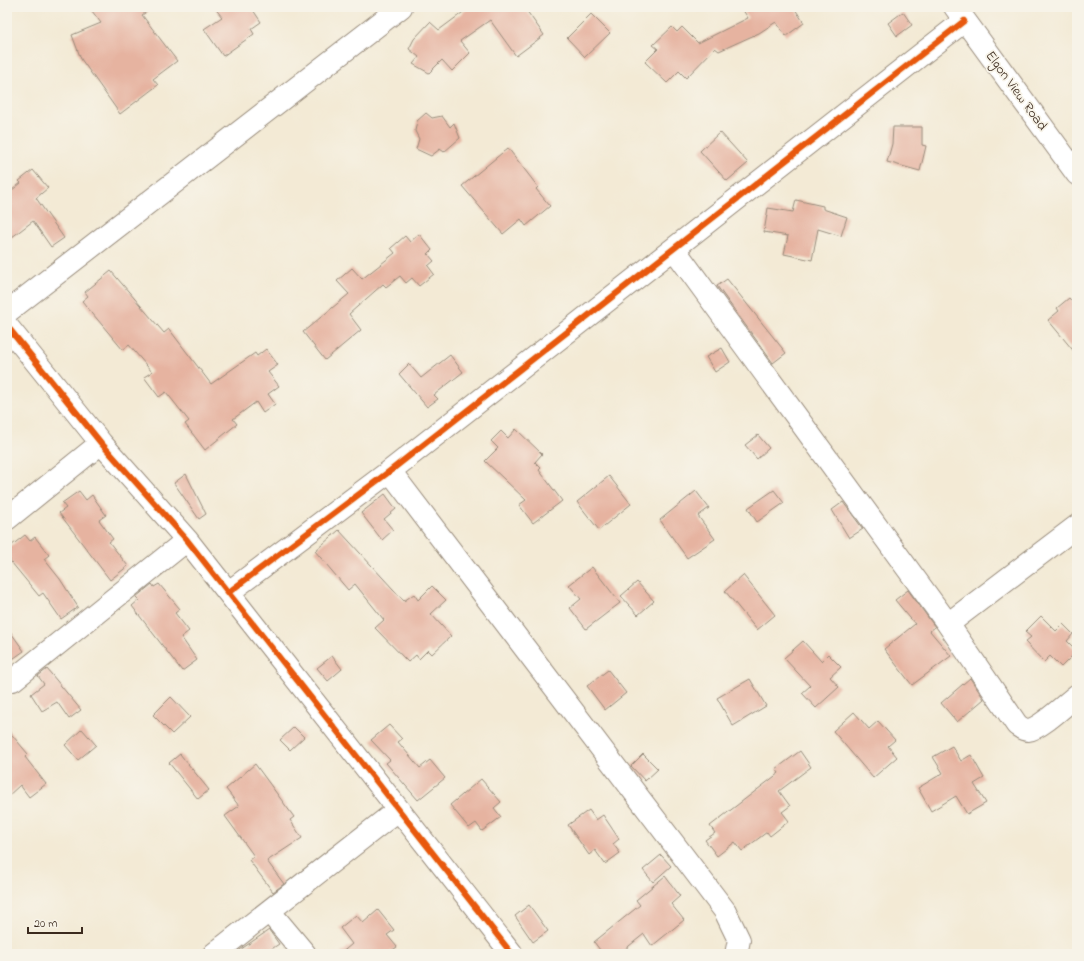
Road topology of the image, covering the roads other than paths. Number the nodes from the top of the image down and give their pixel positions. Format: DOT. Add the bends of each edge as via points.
graph roads {
  1 [pos="401,7"];
  2 [pos="960,14"];
  3 [pos="1077,174"];
  4 [pos="674,249"];
  5 [pos="7,312"];
  6 [pos="7,326"];
  7 [pos="101,443"];
  8 [pos="390,471"];
  9 [pos="7,519"];
  10 [pos="1077,526"];
  11 [pos="188,540"];
  12 [pos="229,592"];
  13 [pos="948,624"];
  14 [pos="13,680"];
  15 [pos="1077,695"];
  16 [pos="398,810"];
  17 [pos="269,911"];
  18 [pos="214,954"];
  19 [pos="305,954"];
  20 [pos="512,954"];
  21 [pos="736,954"];
  1 -- 5 [label="street"];
  2 -- 3 [label="street, Elgon View Road"];
  2 -- 4 [label="street"];
  4 -- 8 [label="street"];
  4 -- 13 [label="street"];
  6 -- 7 [label="street"];
  7 -- 9 [label="street"];
  7 -- 11 [label="street"];
  8 -- 12 [label="street"];
  8 -- 21 [label="street" via="726,911 738,940"];
  10 -- 13 [label="street"];
  11 -- 12 [label="street"];
  11 -- 14 [label="street"];
  12 -- 16 [label="street"];
  13 -- 15 [label="street" via="1016,725 1022,729 1029,730 1038,726"];
  16 -- 17 [label="street"];
  16 -- 20 [label="street"];
  17 -- 18 [label="street"];
  17 -- 19 [label="street"];
}
